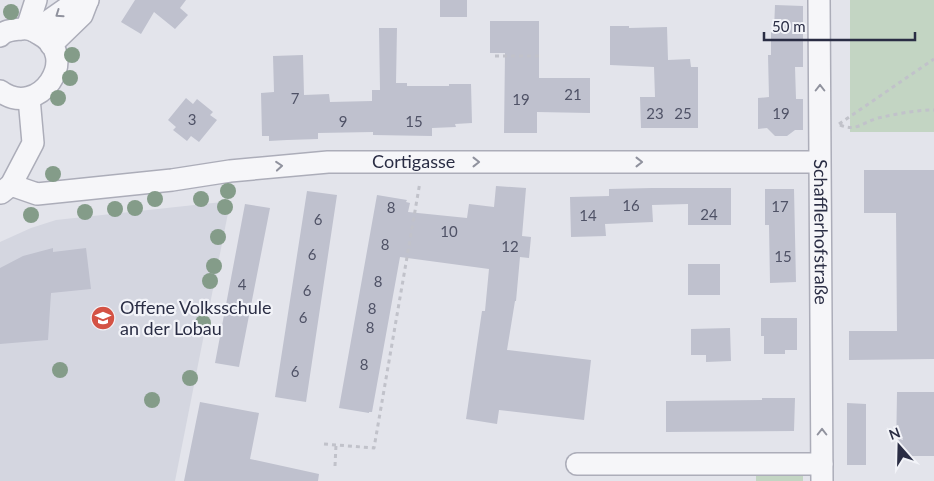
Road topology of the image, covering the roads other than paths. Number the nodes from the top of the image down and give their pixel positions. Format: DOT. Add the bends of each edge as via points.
graph roads {
  1 [pos="36,0"];
  2 [pos="820,0"];
  3 [pos="87,1"];
  4 [pos="31,30"];
  5 [pos="0,36"];
  6 [pos="51,45"];
  7 [pos="0,91"];
  8 [pos="29,98"];
  9 [pos="819,162"];
  10 [pos="5,190"];
  11 [pos="577,464"];
  12 [pos="822,473"];
  1 -- 4 [label="street"];
  9 -- 2 [label="street, Schafflerhofstraße, one-way"];
  3 -- 4 [label="street, one-way" via="70,6"];
  3 -- 6 [label="street" via="82,15"];
  4 -- 5 [label="street" via="4,32"];
  4 -- 6 [label="street" via="47,38"];
  6 -- 8 [label="street" via="56,54 57,70 48,88"];
  7 -- 8 [label="street" via="15,98"];
  8 -- 10 [label="street" via="32,142"];
  10 -- 9 [label="street, Cortigasse, one-way" via="37,194 172,180 230,170 328,162"];
  12 -- 9 [label="street, Schafflerhofstraße, one-way"];
  11 -- 12 [label="street, Schafflerhofstraße"];
}
